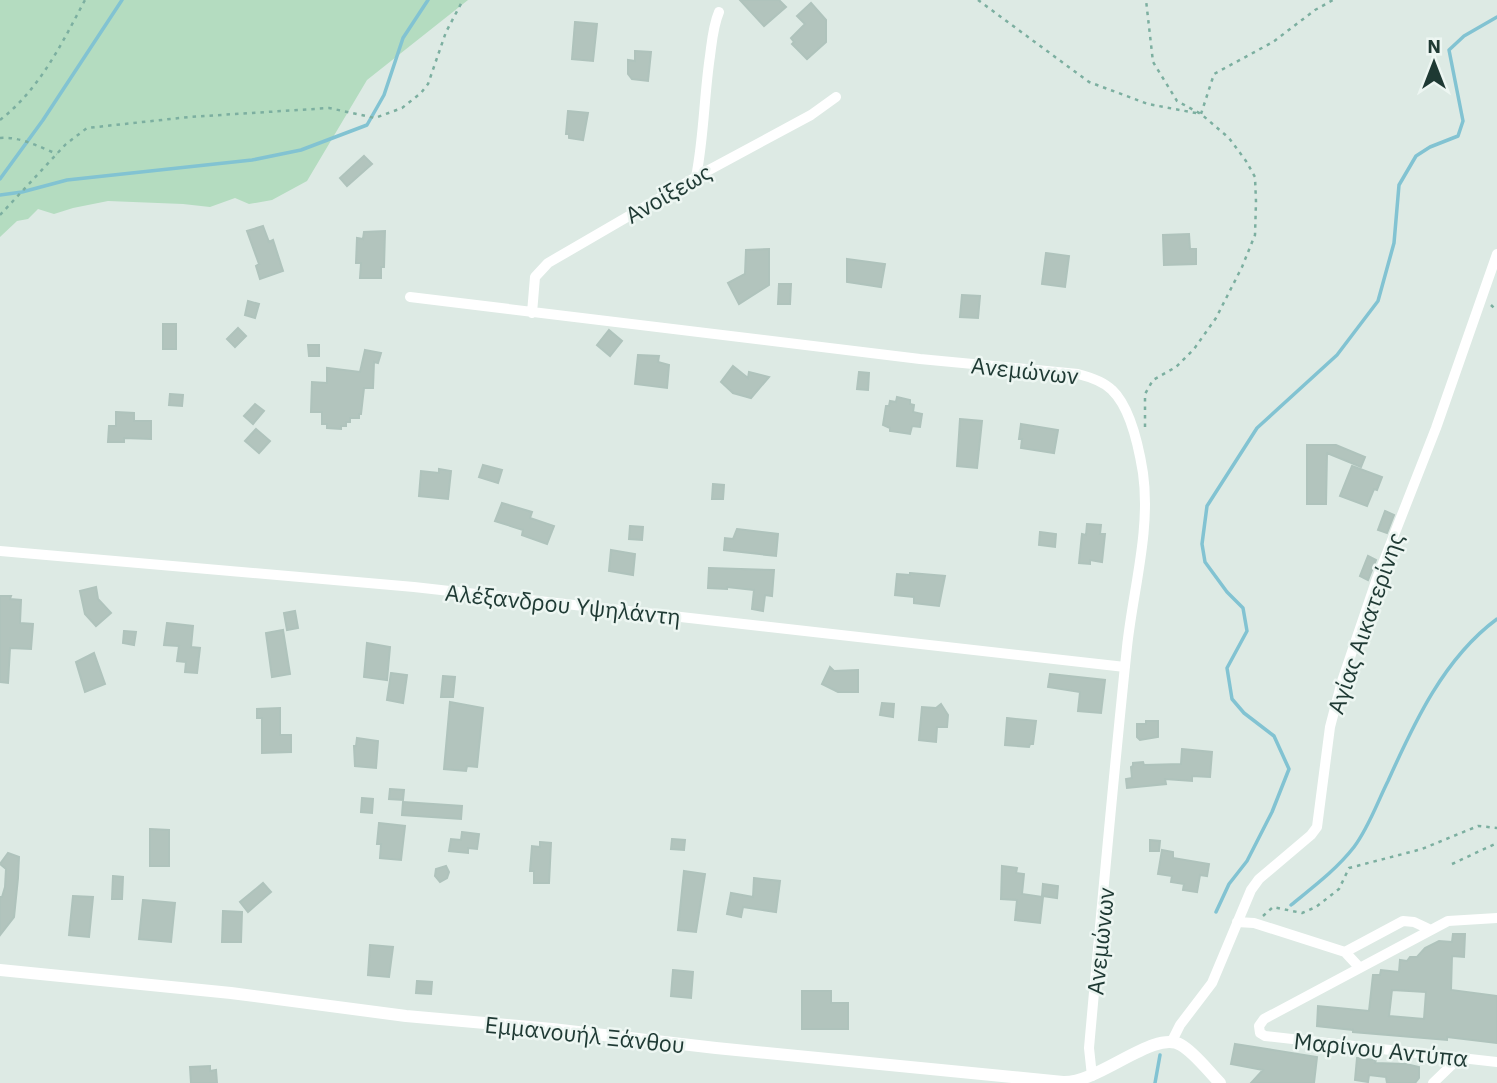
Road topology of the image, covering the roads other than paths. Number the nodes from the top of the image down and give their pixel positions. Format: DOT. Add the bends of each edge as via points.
graph roads {
  1 [pos="719,12"];
  2 [pos="836,97"];
  3 [pos="696,177"];
  4 [pos="1497,254"];
  5 [pos="410,297"];
  6 [pos="532,313"];
  7 [pos="0,551"];
  8 [pos="1125,667"];
  9 [pos="1497,918"];
  10 [pos="1237,922"];
  11 [pos="1431,930"];
  12 [pos="1345,952"];
  13 [pos="1359,967"];
  14 [pos="0,970"];
  15 [pos="1167,1041"];
  16 [pos="1459,1058"];
  17 [pos="1497,1062"];
  18 [pos="1092,1076"];
  19 [pos="1220,1083"];
  20 [pos="1433,1083"];
  1 -- 3 [label="street"];
  2 -- 3 [label="street, Ανοίξεως"];
  3 -- 6 [label="street, Ανοίξεως" via="543,266 535,278"];
  4 -- 10 [label="street, Αγίας Αικατερίνης" via="1342,681 1330,727 1317,828 1259,879"];
  5 -- 6 [label="street, Ανεμώνων"];
  6 -- 8 [label="street, Ανεμώνων" via="1079,374 1111,388 1122,403 1143,473 1144,514"];
  7 -- 8 [label="street, Αλέξανδρου Υψηλάντη" via="415,587"];
  8 -- 18 [label="street, Ανεμώνων" via="1089,1048"];
  9 -- 11 [label="street" via="1452,920"];
  10 -- 12 [label="street" via="1254,923"];
  10 -- 15 [label="street, Αγίας Αικατερίνης" via="1212,983"];
  11 -- 12 [label="street" via="1403,921"];
  11 -- 13 [label="street"];
  12 -- 13 [label="street"];
  13 -- 16 [label="street, Μαρίνου Αντύπα" via="1264,1020 1260,1033"];
  14 -- 18 [label="street, Εμμανουήλ Ξάνθου" via="888,1066 1063,1082"];
  15 -- 18 [label="street, Εμμανουήλ Ξάνθου"];
  15 -- 19 [label="street" via="1186,1048"];
  16 -- 17 [label="street, Μαρίνου Αντύπα"];
  16 -- 20 [label="street"];
}
